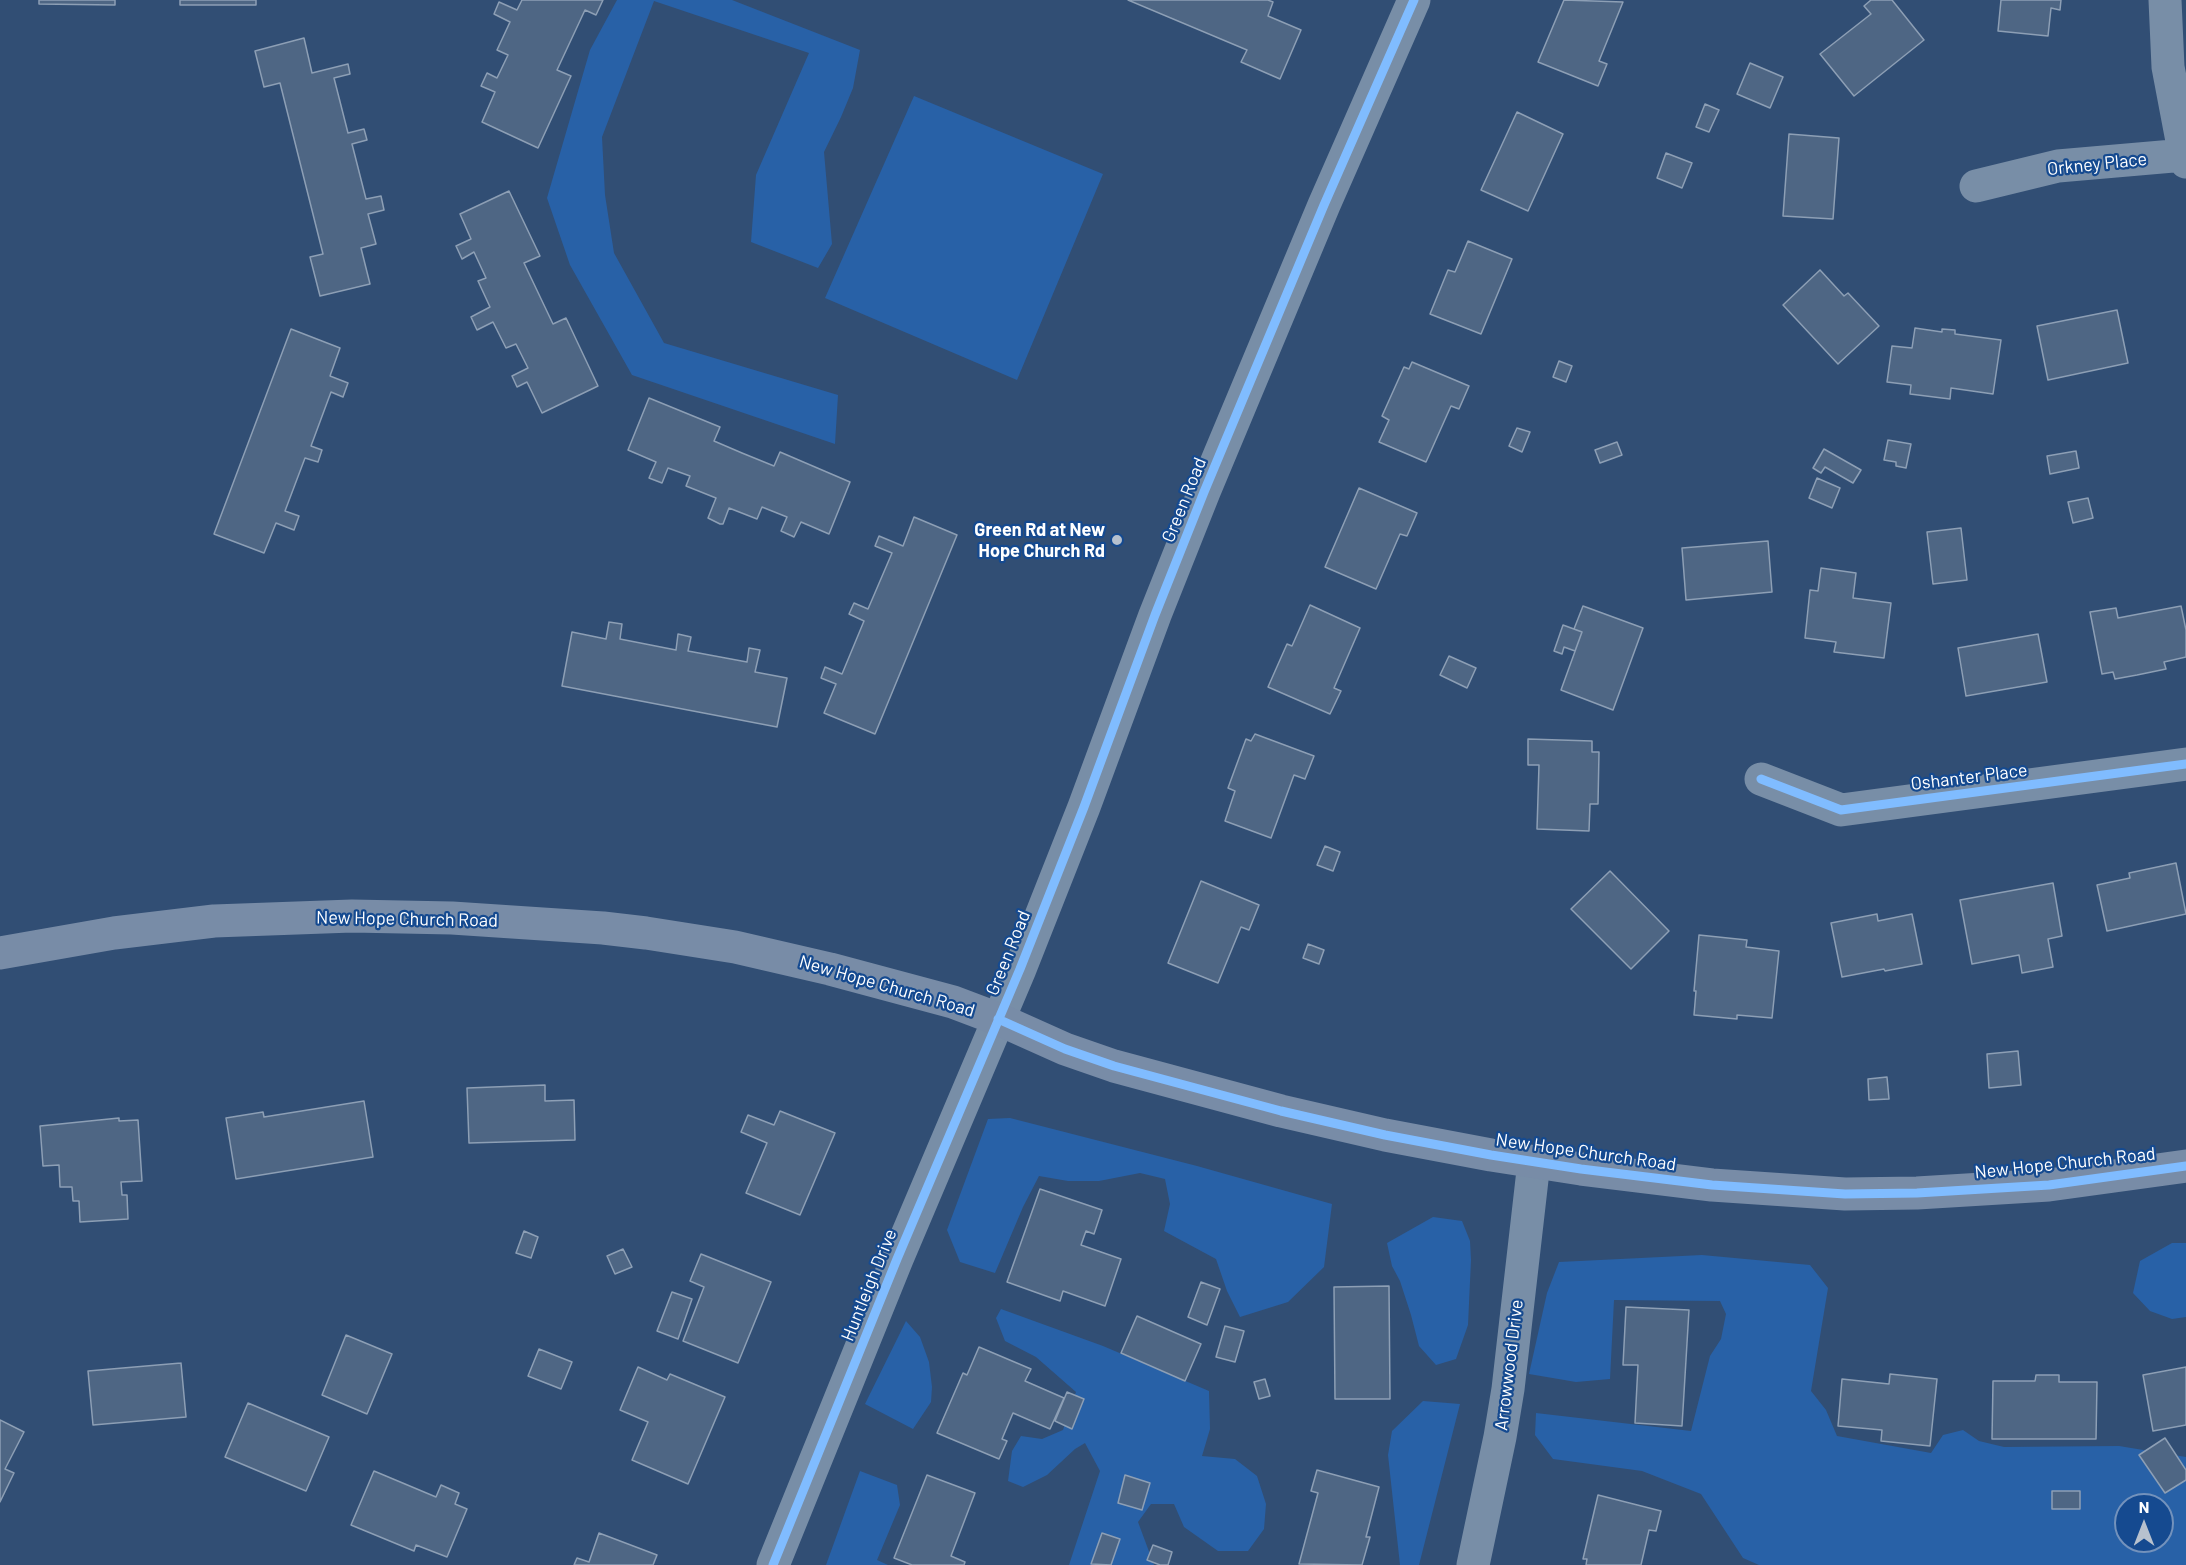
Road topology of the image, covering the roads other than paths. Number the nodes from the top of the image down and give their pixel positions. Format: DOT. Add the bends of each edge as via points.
graph roads {
  1 [pos="1414,0"];
  2 [pos="2165,0"];
  3 [pos="2185,159"];
  4 [pos="1976,186"];
  5 [pos="2186,764"];
  6 [pos="1761,779"];
  7 [pos="0,953"];
  8 [pos="998,1019"];
  9 [pos="1534,1162"];
  10 [pos="2186,1166"];
  11 [pos="773,1565"];
  12 [pos="1473,1565"];
  1 -- 8 [label="street, Green Road" via="1209,481"];
  2 -- 3 [label="street" via="2168,67"];
  3 -- 4 [label="street, Orkney Place" via="2058,166"];
  5 -- 6 [label="street, Oshanter Place" via="1841,810"];
  7 -- 8 [label="main road, New Hope Church Road" via="214,921 352,916 560,925 735,947 953,1002"];
  8 -- 9 [label="main road, New Hope Church Road" via="1065,1049 1173,1083 1385,1135"];
  8 -- 11 [label="street, Huntleigh Drive"];
  9 -- 10 [label="main road, New Hope Church Road" via="1712,1185 1845,1194 2049,1185"];
  9 -- 12 [label="street, Arrowwood Drive" via="1508,1389"];
}
